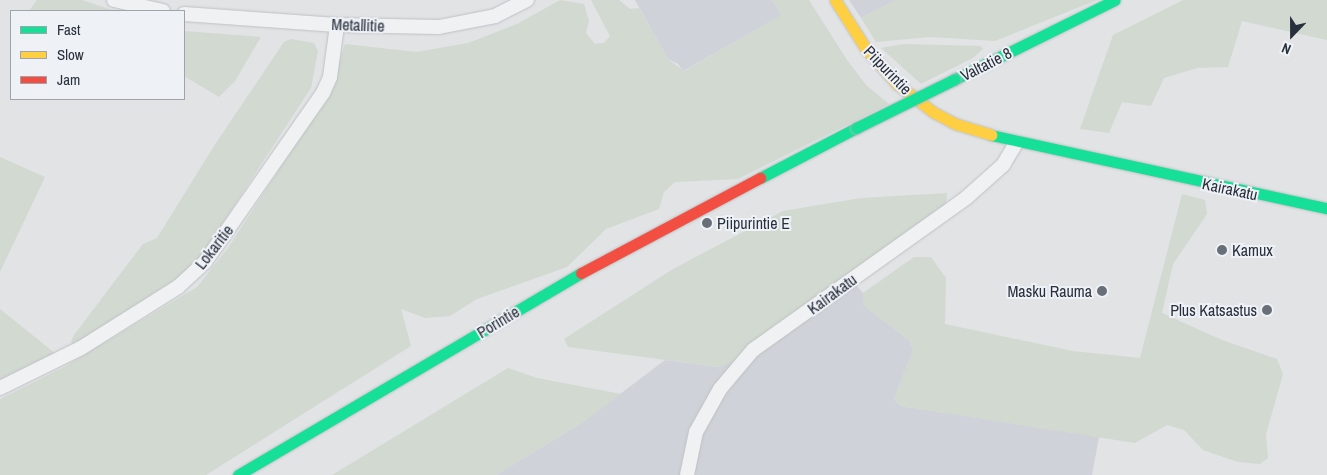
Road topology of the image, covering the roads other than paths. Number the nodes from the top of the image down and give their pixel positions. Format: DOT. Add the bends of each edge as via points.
graph roads {
  1 [pos="114,0"];
  2 [pos="527,0"];
  3 [pos="835,0"];
  4 [pos="1115,0"];
  5 [pos="159,10"];
  6 [pos="185,14"];
  7 [pos="337,25"];
  8 [pos="956,124"];
  9 [pos="856,128"];
  10 [pos="1016,143"];
  11 [pos="763,177"];
  12 [pos="1327,208"];
  13 [pos="595,280"];
  14 [pos="0,388"];
  15 [pos="238,475"];
  16 [pos="687,475"];
  1 -- 5 [label="street"];
  2 -- 7 [label="street, Metallitie" via="495,16 466,24 439,27"];
  3 -- 8 [label="main road, Piipurintie" via="866,48 897,84 933,112"];
  4 -- 9 [label="main road, Valtatie 8, bridge"];
  6 -- 7 [label="street, Metallitie"];
  7 -- 14 [label="street, Lokaritie" via="331,70 323,93 205,262 178,287 81,348"];
  8 -- 10 [label="main road, Kairakatu"];
  9 -- 11 [label="main road, Porintie"];
  10 -- 12 [label="main road, Kairakatu"];
  10 -- 16 [label="street, Kairakatu" via="1003,165 966,198 754,350 720,389 696,432"];
  11 -- 13 [label="main road, Porintie"];
  11 -- 15 [label="main road, Porintie" via="618,251"];
}
